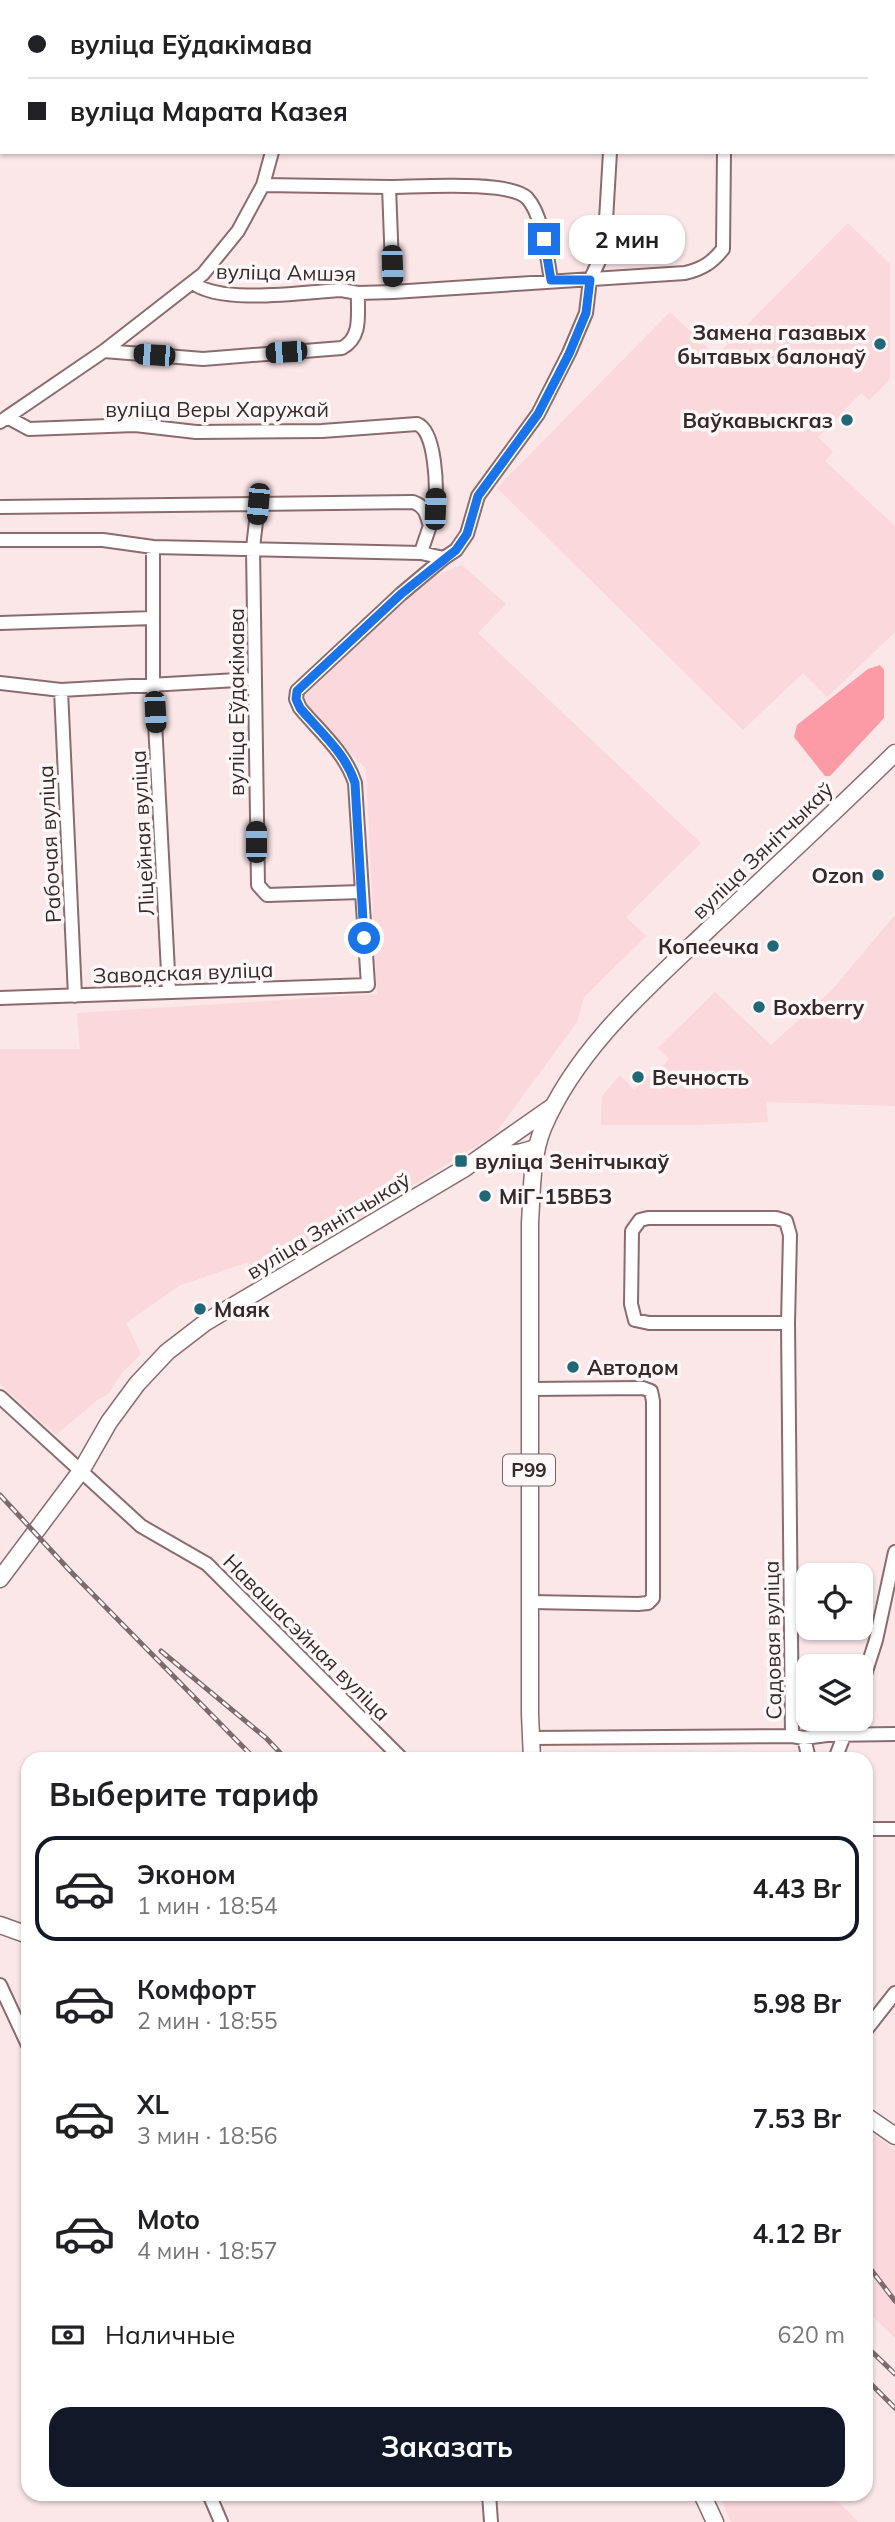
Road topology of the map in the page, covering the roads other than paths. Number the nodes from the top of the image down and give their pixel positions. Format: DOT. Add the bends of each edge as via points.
graph roads {
  1 [pos="272,154"];
  2 [pos="610,154"];
  3 [pos="724,154"];
  4 [pos="264,185"];
  5 [pos="389,187"];
  6 [pos="551,280"];
  7 [pos="590,280"];
  8 [pos="193,283"];
  9 [pos="393,292"];
  10 [pos="358,293"];
  11 [pos="104,351"];
  12 [pos="4,420"];
  13 [pos="258,504"];
  14 [pos="0,507"];
  15 [pos="429,524"];
  16 [pos="0,540"];
  17 [pos="153,547"];
  18 [pos="254,548"];
  19 [pos="422,553"];
  20 [pos="444,558"];
  21 [pos="153,618"];
  22 [pos="0,623"];
  23 [pos="255,679"];
  24 [pos="0,683"];
  25 [pos="153,684"];
  26 [pos="61,690"];
  27 [pos="895,753"];
  28 [pos="361,891"];
  29 [pos="169,991"];
  30 [pos="75,996"];
  31 [pos="0,998"];
  32 [pos="554,1105"];
  33 [pos="515,1134"];
  34 [pos="537,1147"];
  35 [pos="512,1155"];
  36 [pos="481,1158"];
  37 [pos="532,1180"];
  38 [pos="788,1323"];
  39 [pos="530,1389"];
  40 [pos="0,1397"];
  41 [pos="81,1471"];
  42 [pos="895,1556"];
  43 [pos="0,1579"];
  44 [pos="531,1602"];
  45 [pos="872,1654"];
  46 [pos="846,1731"];
  47 [pos="895,1734"];
  48 [pos="845,1735"];
  49 [pos="798,1737"];
  50 [pos="530,1738"];
  51 [pos="395,1752"];
  52 [pos="532,1752"];
  53 [pos="806,1752"];
  54 [pos="838,1752"];
  55 [pos="873,1829"];
  56 [pos="895,1829"];
  57 [pos="0,1925"];
  58 [pos="21,1932"];
  59 [pos="0,1986"];
  60 [pos="895,1993"];
  61 [pos="873,2021"];
  62 [pos="21,2030"];
  63 [pos="873,2121"];
  64 [pos="895,2136"];
  65 [pos="212,2501"];
  66 [pos="490,2501"];
  67 [pos="705,2501"];
  68 [pos="221,2522"];
  69 [pos="491,2522"];
  70 [pos="715,2522"];
  1 -- 4 [label="street"];
  2 -- 7 [label="street" via="605,237"];
  3 -- 7 [label="street, вуліца Амшэя" via="723,249 715,260 685,273"];
  4 -- 5 [label="street"];
  4 -- 8 [label="street" via="238,231"];
  5 -- 6 [label="street" via="515,191 527,198 535,212"];
  5 -- 9 [label="street"];
  6 -- 7 [label="street, вуліца Амшэя"];
  6 -- 9 [label="street, вуліца Амшэя"];
  7 -- 20 [label="street" via="586,313 538,414 478,496 467,534"];
  8 -- 10 [label="street, вуліца Амшэя" via="202,290 232,296"];
  8 -- 11 [label="street"];
  9 -- 10 [label="street, вуліца Амшэя"];
  10 -- 11 [label="street" via="357,331 342,348 203,359"];
  11 -- 12 [label="street"];
  12 -- 15 [label="street, вуліца Веры Харужай" via="29,429 135,425 196,432 322,431 417,424 426,430 434,460 435,509"];
  13 -- 14 [label="street"];
  13 -- 15 [label="street" via="413,502 426,511"];
  13 -- 18 [label="street, вуліца Еўдакімава"];
  15 -- 19 [label="street"];
  16 -- 17 [label="street" via="103,541"];
  17 -- 18 [label="street"];
  17 -- 21 [label="street, Ліцейная вуліца"];
  18 -- 19 [label="street"];
  18 -- 23 [label="street, вуліца Еўдакімава"];
  19 -- 20 [label="street"];
  20 -- 28 [label="street" via="297,691 300,708 349,766 355,783"];
  21 -- 22 [label="street"];
  21 -- 25 [label="street, Ліцейная вуліца"];
  23 -- 25 [label="street"];
  23 -- 28 [label="street, вуліца Еўдакімава" via="258,885 267,895"];
  24 -- 26 [label="street"];
  25 -- 26 [label="street"];
  25 -- 29 [label="street, Ліцейная вуліца"];
  26 -- 30 [label="street, Рабочая вуліца"];
  27 -- 32 [label="main road, вуліца Зянітчыкаў / Р99" via="611,1027 577,1067"];
  28 -- 29 [label="street, Заводская вуліца" via="368,985"];
  29 -- 30 [label="street, Заводская вуліца"];
  30 -- 31 [label="street, Заводская вуліца"];
  32 -- 33 [label="main road, вуліца Зянітчыкаў"];
  32 -- 34 [label="main road, вуліца Зянітчыкаў / Р99"];
  33 -- 34 [label="main road" via="526,1136"];
  33 -- 36 [label="main road, вуліца Зянітчыкаў"];
  34 -- 35 [label="main road"];
  34 -- 37 [label="main road, вуліца Зянітчыкаў / Р99"];
  35 -- 36 [label="main road"];
  35 -- 37 [label="main road" via="523,1163"];
  36 -- 41 [label="main road, вуліца Зянітчыкаў" via="179,1341 130,1394"];
  37 -- 39 [label="main road, Р99"];
  38 -- 38 [label="street, Садовая вуліца" via="790,1235 786,1221 648,1218 632,1231 635,1320"];
  38 -- 49 [label="street, Садовая вуліца"];
  39 -- 44 [label="main road, Р99"];
  39 -- 44 [label="street" via="643,1388 651,1391 653,1414 653,1598 638,1604"];
  40 -- 41 [label="street, Навашасэйная вуліца"];
  41 -- 43 [label="main road, вуліца Зянітчыкаў"];
  41 -- 51 [label="street, Навашасэйная вуліца" via="141,1526 207,1564"];
  42 -- 45 [label="street"];
  44 -- 50 [label="main road, Р99"];
  46 -- 48 [label="street"];
  47 -- 48 [label="street"];
  48 -- 49 [label="street"];
  48 -- 54 [label="street"];
  49 -- 50 [label="street, Садовая вуліца"];
  49 -- 53 [label="street"];
  50 -- 52 [label="main road, Р99"];
  55 -- 56 [label="street"];
  57 -- 58 [label="main road"];
  59 -- 62 [label="street"];
  60 -- 61 [label="street"];
  63 -- 64 [label="main road"];
  65 -- 68 [label="street"];
  66 -- 69 [label="street"];
  67 -- 70 [label="main road"];
}
